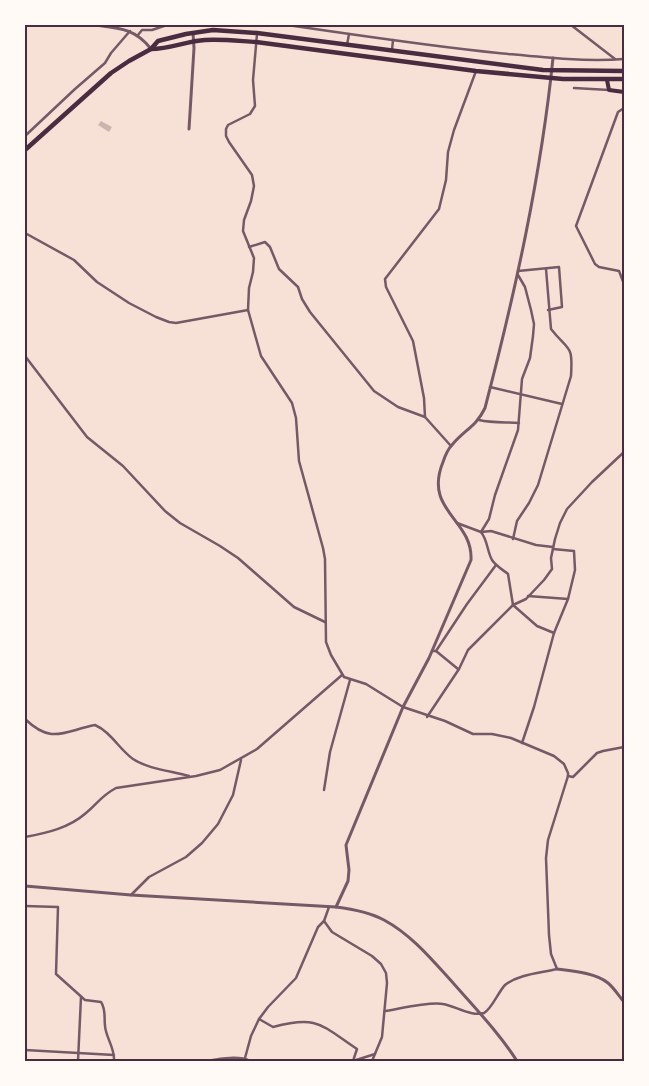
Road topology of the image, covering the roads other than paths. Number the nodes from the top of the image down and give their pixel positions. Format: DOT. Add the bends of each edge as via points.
graph roads {
  1 [pos="94,25"];
  2 [pos="167,25"];
  3 [pos="287,25"];
  4 [pos="571,25"];
  5 [pos="130,31"];
  6 [pos="193,33"];
  7 [pos="257,33"];
  8 [pos="349,34"];
  9 [pos="138,35"];
  10 [pos="393,40"];
  11 [pos="194,42"];
  12 [pos="256,42"];
  13 [pos="347,45"];
  14 [pos="151,49"];
  15 [pos="392,52"];
  16 [pos="553,58"];
  17 [pos="624,59"];
  18 [pos="615,60"];
  19 [pos="476,71"];
  20 [pos="552,71"];
  21 [pos="624,71"];
  22 [pos="551,78"];
  23 [pos="624,79"];
  24 [pos="607,80"];
  25 [pos="574,88"];
  26 [pos="609,90"];
  27 [pos="624,92"];
  28 [pos="624,108"];
  29 [pos="190,129"];
  30 [pos="25,136"];
  31 [pos="25,150"];
  32 [pos="25,233"];
  33 [pos="249,247"];
  34 [pos="546,269"];
  35 [pos="518,273"];
  36 [pos="624,284"];
  37 [pos="248,310"];
  38 [pos="548,310"];
  39 [pos="25,356"];
  40 [pos="490,387"];
  41 [pos="521,394"];
  42 [pos="562,404"];
  43 [pos="425,417"];
  44 [pos="479,420"];
  45 [pos="520,423"];
  46 [pos="451,446"];
  47 [pos="624,452"];
  48 [pos="457,523"];
  49 [pos="481,532"];
  50 [pos="513,538"];
  51 [pos="553,548"];
  52 [pos="496,565"];
  53 [pos="528,596"];
  54 [pos="568,599"];
  55 [pos="513,605"];
  56 [pos="325,622"];
  57 [pos="554,633"];
  58 [pos="434,651"];
  59 [pos="459,669"];
  60 [pos="342,675"];
  61 [pos="350,679"];
  62 [pos="403,707"];
  63 [pos="427,716"];
  64 [pos="25,719"];
  65 [pos="522,743"];
  66 [pos="624,747"];
  67 [pos="241,760"];
  68 [pos="190,776"];
  69 [pos="568,776"];
  70 [pos="324,790"];
  71 [pos="25,837"];
  72 [pos="25,886"];
  73 [pos="131,895"];
  74 [pos="25,906"];
  75 [pos="329,907"];
  76 [pos="336,907"];
  77 [pos="324,921"];
  78 [pos="557,969"];
  79 [pos="81,997"];
  80 [pos="624,1002"];
  81 [pos="385,1011"];
  82 [pos="480,1013"];
  83 [pos="259,1019"];
  84 [pos="25,1050"];
  85 [pos="78,1053"];
  86 [pos="375,1054"];
  87 [pos="114,1055"];
  88 [pos="245,1058"];
  89 [pos="78,1061"];
  90 [pos="114,1061"];
  91 [pos="206,1061"];
  92 [pos="250,1061"];
  93 [pos="352,1061"];
  94 [pos="372,1061"];
  95 [pos="517,1061"];
  1 -- 5 [label="street"];
  2 -- 9 [label="street" via="142,30"];
  3 -- 8 [label="street"];
  4 -- 18 [label="street"];
  5 -- 9 [label="street"];
  5 -- 30 [label="street" via="105,63"];
  6 -- 7 [label="highway" via="213,30"];
  6 -- 11 [label="street"];
  6 -- 14 [label="highway" via="158,41"];
  7 -- 12 [label="street"];
  7 -- 13 [label="highway"];
  8 -- 10 [label="street"];
  8 -- 13 [label="street"];
  9 -- 14 [label="street"];
  10 -- 15 [label="street"];
  10 -- 16 [label="street"];
  11 -- 12 [label="highway"];
  11 -- 14 [label="highway"];
  11 -- 29 [label="street"];
  12 -- 19 [label="highway"];
  12 -- 33 [label="street" via="255,106 250,114 226,129 229,142 252,175 254,186 243,231"];
  13 -- 15 [label="highway"];
  14 -- 31 [label="highway" via="111,73"];
  15 -- 20 [label="highway"];
  16 -- 18 [label="street"];
  16 -- 20 [label="street"];
  17 -- 18 [label="street"];
  19 -- 22 [label="highway"];
  19 -- 43 [label="street" via="448,152 439,209 385,279 413,341"];
  20 -- 21 [label="highway"];
  20 -- 22 [label="street"];
  22 -- 24 [label="highway"];
  22 -- 35 [label="street"];
  23 -- 24 [label="highway"];
  24 -- 26 [label="main road"];
  25 -- 26 [label="street"];
  26 -- 27 [label="main road"];
  28 -- 36 [label="street" via="618,112 576,226 595,264 619,271"];
  32 -- 37 [label="street" via="74,260 97,282 129,303 169,322"];
  33 -- 37 [label="street" via="254,258"];
  33 -- 43 [label="street" via="264,242 269,245 279,268 298,287 310,312 374,392 398,407"];
  34 -- 35 [label="street"];
  34 -- 38 [label="street"];
  34 -- 38 [label="street" via="559,267 562,294 562,307"];
  35 -- 40 [label="street"];
  35 -- 41 [label="street" via="534,324"];
  37 -- 56 [label="street" via="261,356 292,403 296,418 299,460 324,548"];
  38 -- 42 [label="street" via="551,329 571,353 571,376"];
  39 -- 56 [label="street" via="87,437 123,466 165,511 238,558 294,607"];
  40 -- 41 [label="street"];
  40 -- 44 [label="street"];
  41 -- 42 [label="street"];
  41 -- 45 [label="street"];
  42 -- 50 [label="street" via="538,484 518,521"];
  43 -- 46 [label="street"];
  44 -- 45 [label="street"];
  44 -- 46 [label="street"];
  45 -- 49 [label="street" via="493,508"];
  46 -- 48 [label="street" via="439,472 438,492"];
  47 -- 51 [label="street" via="568,509"];
  48 -- 49 [label="street"];
  48 -- 58 [label="street" via="469,545 471,560"];
  49 -- 50 [label="street" via="491,530"];
  49 -- 52 [label="street"];
  50 -- 51 [label="street"];
  51 -- 53 [label="street" via="552,569"];
  51 -- 54 [label="street" via="574,551 576,570"];
  52 -- 55 [label="street" via="508,574"];
  52 -- 58 [label="street"];
  53 -- 54 [label="street"];
  53 -- 55 [label="street"];
  54 -- 57 [label="street"];
  55 -- 57 [label="street" via="537,626"];
  55 -- 59 [label="street" via="468,650"];
  56 -- 60 [label="street" via="326,642"];
  57 -- 65 [label="street"];
  58 -- 59 [label="street"];
  58 -- 62 [label="street"];
  59 -- 63 [label="street"];
  60 -- 61 [label="street"];
  60 -- 67 [label="street"];
  61 -- 62 [label="street" via="375,689"];
  61 -- 70 [label="street" via="330,752"];
  62 -- 63 [label="street"];
  62 -- 76 [label="street" via="346,845 348,881"];
  63 -- 65 [label="street" via="473,734 498,735"];
  64 -- 68 [label="street" via="35,729 52,734 95,725 137,761"];
  65 -- 69 [label="street" via="559,758 567,768"];
  66 -- 69 [label="street" via="597,753 573,777"];
  67 -- 68 [label="street" via="215,772"];
  67 -- 73 [label="street" via="234,795 218,824 186,857 158,871"];
  68 -- 71 [label="street" via="116,788 106,793 80,818 54,830"];
  69 -- 78 [label="street" via="548,840 546,858 549,935"];
  72 -- 73 [label="street"];
  73 -- 75 [label="street"];
  74 -- 79 [label="street" via="58,907 56,974"];
  75 -- 76 [label="street"];
  75 -- 77 [label="street"];
  76 -- 82 [label="street" via="373,915 399,929"];
  77 -- 81 [label="street" via="332,932 372,956 384,968 387,978"];
  77 -- 83 [label="street" via="318,927 296,978"];
  78 -- 80 [label="street" via="604,980"];
  78 -- 82 [label="street" via="511,981 502,988 488,1010"];
  79 -- 85 [label="street"];
  79 -- 87 [label="street" via="101,1002 104,1006 105,1028"];
  81 -- 82 [label="street" via="437,1003"];
  81 -- 86 [label="street" via="382,1036"];
  82 -- 95 [label="street"];
  83 -- 88 [label="street"];
  83 -- 93 [label="street" via="273,1027 292,1022 318,1023 357,1049"];
  84 -- 85 [label="street"];
  85 -- 87 [label="street"];
  85 -- 89 [label="street"];
  86 -- 93 [label="street"];
  86 -- 94 [label="street"];
  87 -- 90 [label="street"];
  88 -- 91 [label="street"];
  88 -- 92 [label="street"];
}
